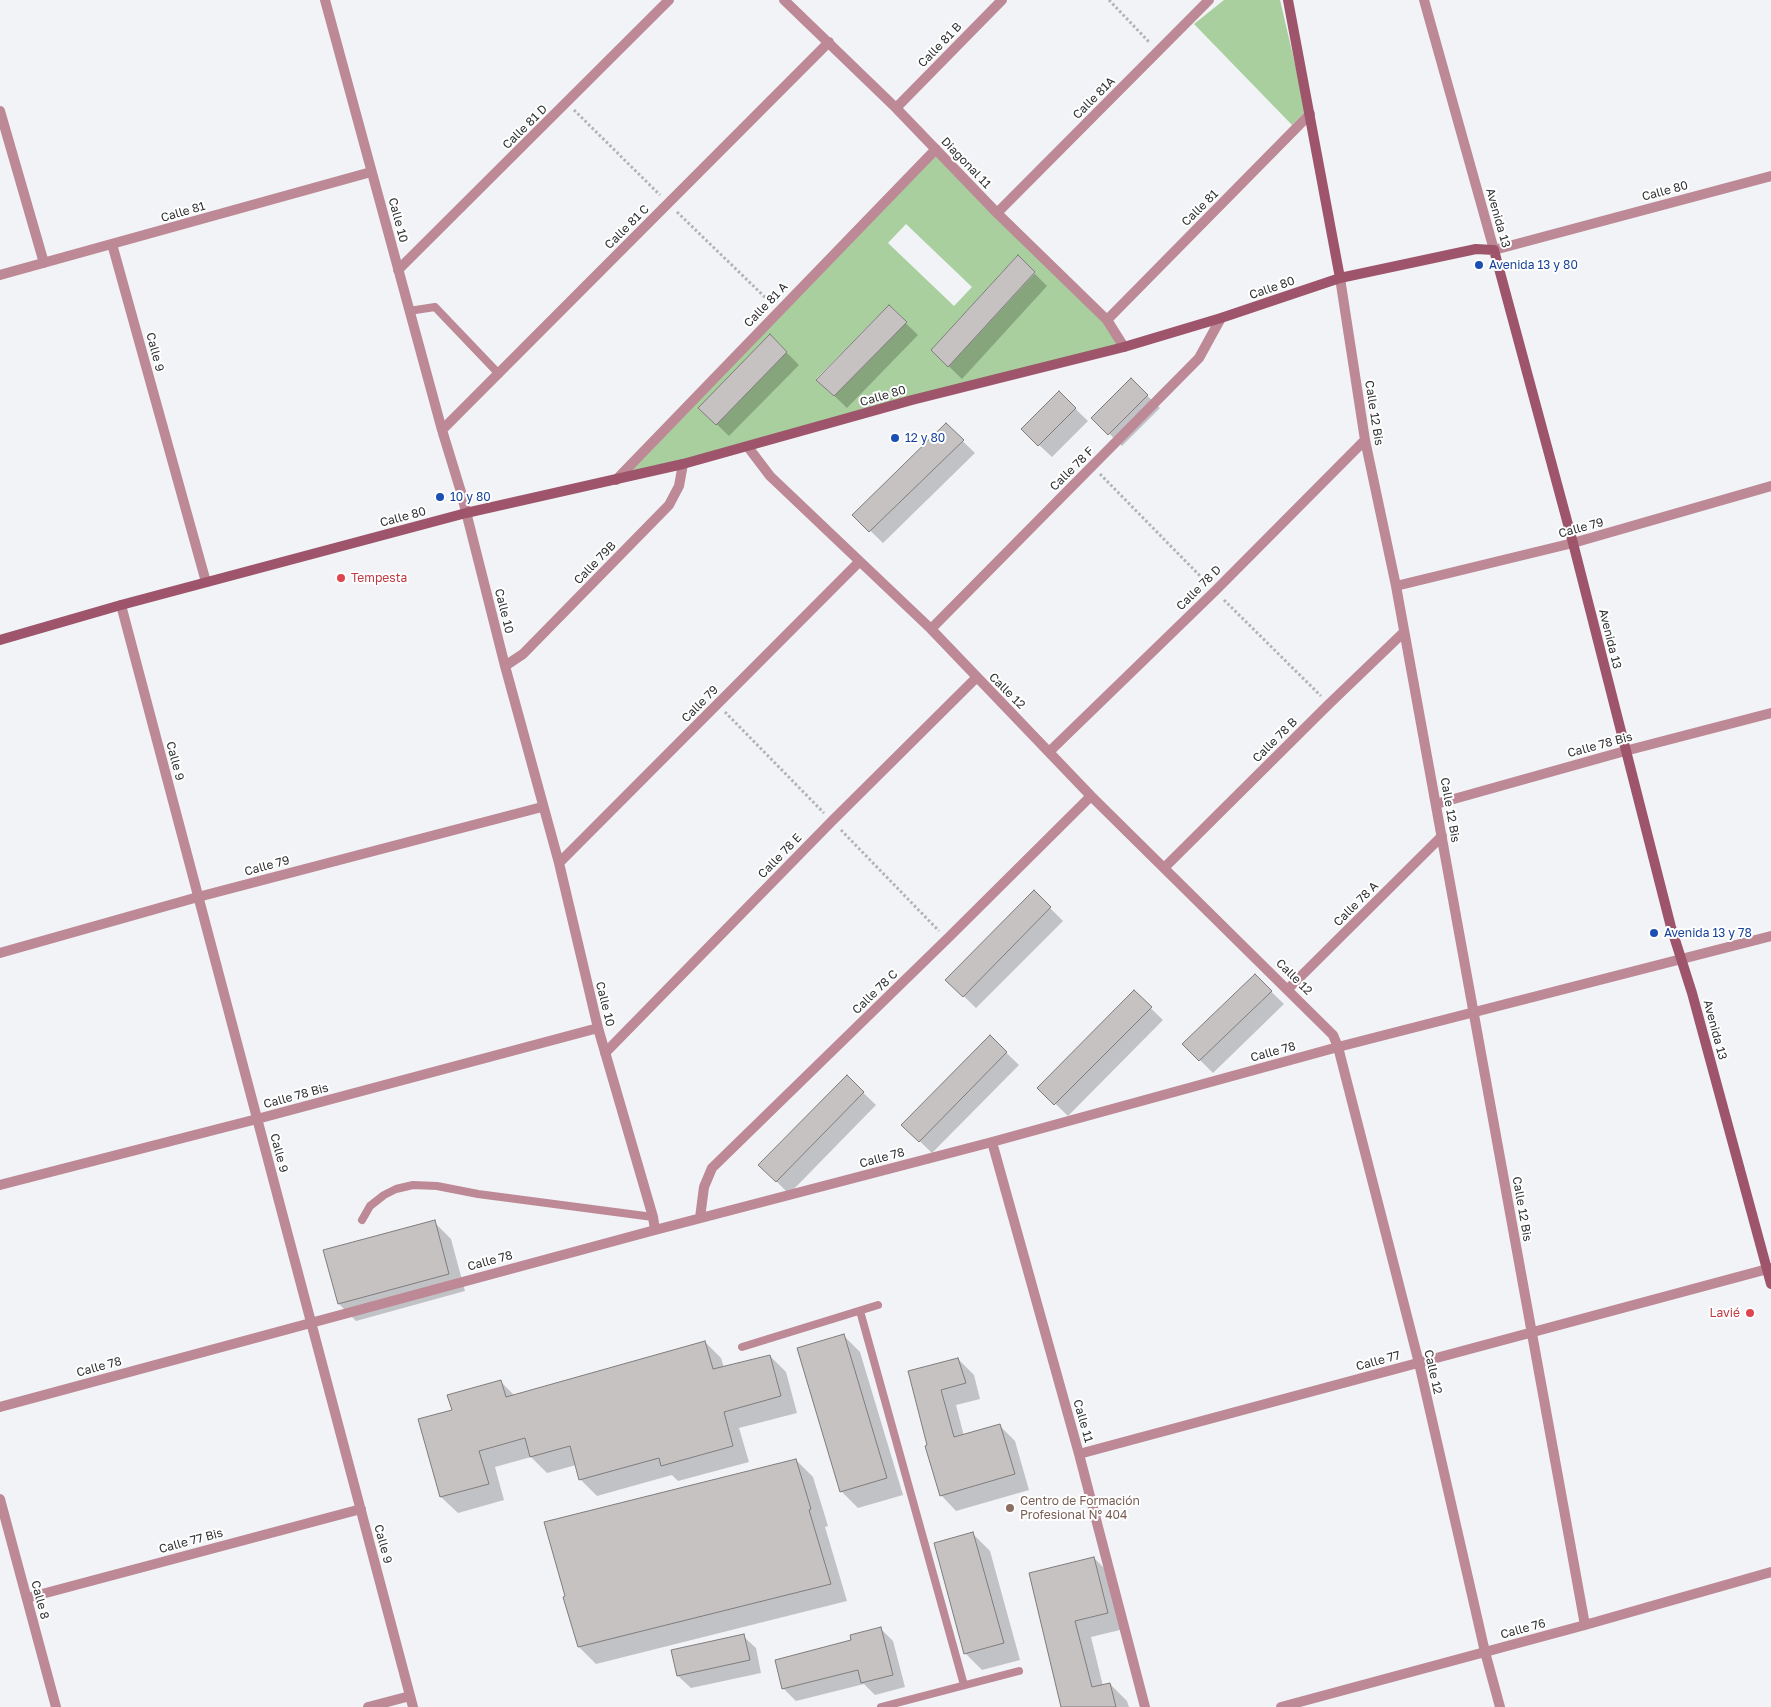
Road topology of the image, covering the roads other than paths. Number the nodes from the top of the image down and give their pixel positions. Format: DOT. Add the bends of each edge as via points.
graph roads {
  1 [pos="324,0"];
  2 [pos="669,0"];
  3 [pos="1002,0"];
  4 [pos="1209,0"];
  5 [pos="1288,0"];
  6 [pos="1424,0"];
  7 [pos="789,2"];
  8 [pos="829,42"];
  9 [pos="896,108"];
  10 [pos="0,111"];
  11 [pos="1310,114"];
  12 [pos="936,149"];
  13 [pos="372,172"];
  14 [pos="1771,176"];
  15 [pos="997,213"];
  16 [pos="112,244"];
  17 [pos="1494,250"];
  18 [pos="44,263"];
  19 [pos="398,270"];
  20 [pos="0,274"];
  21 [pos="1340,278"];
  22 [pos="410,311"];
  23 [pos="1221,318"];
  24 [pos="1107,320"];
  25 [pos="1124,347"];
  26 [pos="498,374"];
  27 [pos="442,430"];
  28 [pos="1365,440"];
  29 [pos="748,447"];
  30 [pos="683,464"];
  31 [pos="616,480"];
  32 [pos="1771,486"];
  33 [pos="466,513"];
  34 [pos="1573,543"];
  35 [pos="859,562"];
  36 [pos="206,582"];
  37 [pos="1396,586"];
  38 [pos="121,605"];
  39 [pos="931,629"];
  40 [pos="1404,632"];
  41 [pos="0,640"];
  42 [pos="505,666"];
  43 [pos="976,678"];
  44 [pos="1771,713"];
  45 [pos="1625,751"];
  46 [pos="1049,752"];
  47 [pos="1091,796"];
  48 [pos="1436,804"];
  49 [pos="542,806"];
  50 [pos="1442,836"];
  51 [pos="559,863"];
  52 [pos="1164,868"];
  53 [pos="198,897"];
  54 [pos="1771,936"];
  55 [pos="0,953"];
  56 [pos="1680,960"];
  57 [pos="1288,989"];
  58 [pos="1474,1012"];
  59 [pos="598,1028"];
  60 [pos="1338,1047"];
  61 [pos="605,1053"];
  62 [pos="257,1119"];
  63 [pos="992,1142"];
  64 [pos="0,1185"];
  65 [pos="654,1217"];
  66 [pos="700,1218"];
  67 [pos="362,1220"];
  68 [pos="655,1230"];
  69 [pos="1769,1269"];
  70 [pos="1771,1284"];
  71 [pos="878,1305"];
  72 [pos="860,1310"];
  73 [pos="312,1322"];
  74 [pos="1532,1333"];
  75 [pos="742,1347"];
  76 [pos="1419,1363"];
  77 [pos="0,1407"];
  78 [pos="1079,1454"];
  79 [pos="0,1499"];
  80 [pos="361,1509"];
  81 [pos="1771,1572"];
  82 [pos="27,1598"];
  83 [pos="1585,1625"];
  84 [pos="1485,1652"];
  85 [pos="1019,1671"];
  86 [pos="964,1686"];
  87 [pos="410,1696"];
  88 [pos="56,1707"];
  89 [pos="368,1707"];
  90 [pos="413,1707"];
  91 [pos="881,1707"];
  92 [pos="1145,1707"];
  93 [pos="1281,1707"];
  94 [pos="1500,1707"];
  1 -- 13 [label="street, Calle 10"];
  2 -- 19 [label="street, Calle 81 D"];
  3 -- 9 [label="street, Calle 81 B"];
  4 -- 15 [label="street, Calle 81A"];
  5 -- 11 [label="street, Calle 12 Bis"];
  6 -- 17 [label="street, Avenida 13"];
  7 -- 8 [label="street, Diagonal 11"];
  8 -- 9 [label="street, Diagonal 11"];
  8 -- 26 [label="street, Calle 81 C"];
  9 -- 12 [label="street, Diagonal 11"];
  10 -- 18 [label="street"];
  11 -- 21 [label="street, Calle 12 Bis"];
  11 -- 24 [label="street, Calle 81"];
  12 -- 15 [label="street, Diagonal 11"];
  12 -- 31 [label="street, Calle 81 A"];
  13 -- 16 [label="street, Calle 81"];
  13 -- 19 [label="street, Calle 10"];
  14 -- 17 [label="street, Calle 80"];
  15 -- 24 [label="street, Diagonal 11"];
  16 -- 18 [label="street, Calle 81"];
  16 -- 36 [label="street, Calle 9"];
  17 -- 21 [label="street, Calle 80" via="1476,249"];
  17 -- 34 [label="street, Avenida 13"];
  18 -- 20 [label="street, Calle 81"];
  19 -- 22 [label="street, Calle 10"];
  21 -- 23 [label="street, Calle 80"];
  21 -- 28 [label="street, Calle 12 Bis"];
  22 -- 26 [label="lane" via="435,307"];
  22 -- 27 [label="street, Calle 10"];
  23 -- 25 [label="street, Calle 80"];
  23 -- 39 [label="street, Calle 78 F" via="1198,358"];
  24 -- 25 [label="street, Diagonal 11"];
  25 -- 29 [label="street, Calle 80" via="912,400"];
  26 -- 27 [label="street, Calle 81 C"];
  27 -- 33 [label="street, Calle 10"];
  28 -- 37 [label="street, Calle 12 Bis"];
  28 -- 46 [label="street, Calle 78 D"];
  29 -- 30 [label="street, Calle 80"];
  29 -- 35 [label="street, Calle 12" via="770,476"];
  30 -- 31 [label="street, Calle 80"];
  30 -- 42 [label="street, Calle 79B" via="679,486 669,505 523,654"];
  31 -- 33 [label="street, Calle 80"];
  32 -- 34 [label="street, Calle 79"];
  33 -- 36 [label="street, Calle 80"];
  33 -- 42 [label="street, Calle 10"];
  34 -- 37 [label="street, Calle 79"];
  34 -- 45 [label="street, Avenida 13"];
  35 -- 39 [label="street, Calle 12"];
  35 -- 51 [label="street, Calle 79"];
  36 -- 38 [label="street, Calle 80"];
  37 -- 40 [label="street, Calle 12 Bis"];
  38 -- 41 [label="street, Calle 80"];
  38 -- 53 [label="street, Calle 9"];
  39 -- 43 [label="street, Calle 12"];
  40 -- 48 [label="street, Calle 12 Bis"];
  40 -- 52 [label="street, Calle 78 B"];
  42 -- 49 [label="street, Calle 10"];
  43 -- 46 [label="street, Calle 12"];
  43 -- 61 [label="street, Calle 78 E"];
  44 -- 45 [label="street, Calle 78 Bis"];
  45 -- 48 [label="street, Calle 78 Bis"];
  45 -- 56 [label="street, Avenida 13"];
  46 -- 47 [label="street, Calle 12"];
  47 -- 52 [label="street, Calle 12"];
  47 -- 66 [label="street, Calle 78 C" via="712,1168 704,1187"];
  48 -- 50 [label="street, Calle 12 Bis"];
  49 -- 51 [label="street, Calle 10"];
  49 -- 53 [label="street, Calle 79"];
  50 -- 57 [label="street, Calle 78 A"];
  50 -- 58 [label="street, Calle 12 Bis"];
  51 -- 59 [label="street, Calle 10"];
  52 -- 57 [label="street, Calle 12"];
  53 -- 55 [label="street, Calle 79"];
  53 -- 62 [label="street, Calle 9"];
  54 -- 56 [label="street, Calle 78"];
  56 -- 58 [label="street, Calle 78"];
  56 -- 69 [label="street, Avenida 13"];
  57 -- 60 [label="street, Calle 12" via="1333,1035"];
  58 -- 60 [label="street, Calle 78"];
  58 -- 74 [label="street, Calle 12 Bis"];
  59 -- 61 [label="street, Calle 10"];
  59 -- 62 [label="street, Calle 78 Bis"];
  60 -- 63 [label="street, Calle 78"];
  60 -- 76 [label="street, Calle 12"];
  61 -- 65 [label="street, Calle 10"];
  62 -- 64 [label="street, Calle 78 Bis"];
  62 -- 73 [label="street, Calle 9"];
  63 -- 66 [label="street, Calle 78"];
  63 -- 78 [label="street, Calle 11"];
  65 -- 67 [label="lane" via="413,1184 384,1194 370,1206"];
  65 -- 68 [label="street, Calle 10"];
  66 -- 68 [label="street, Calle 78"];
  68 -- 73 [label="street, Calle 78"];
  69 -- 70 [label="street, Avenida 13"];
  69 -- 74 [label="street, Calle 77"];
  71 -- 72 [label="lane"];
  72 -- 75 [label="lane"];
  72 -- 86 [label="lane"];
  73 -- 77 [label="street, Calle 78"];
  73 -- 80 [label="street, Calle 9"];
  74 -- 76 [label="street, Calle 77"];
  74 -- 83 [label="street, Calle 12 Bis"];
  76 -- 78 [label="street, Calle 77"];
  76 -- 84 [label="street, Calle 12"];
  78 -- 92 [label="street, Calle 11"];
  79 -- 82 [label="street, Calle 8"];
  80 -- 82 [label="street, Calle 77 Bis"];
  80 -- 87 [label="street, Calle 9"];
  81 -- 83 [label="street, Calle 76"];
  82 -- 88 [label="street, Calle 8"];
  83 -- 84 [label="street, Calle 76"];
  84 -- 93 [label="street, Calle 76"];
  84 -- 94 [label="street, Calle 12"];
  85 -- 86 [label="lane"];
  86 -- 91 [label="lane"];
  87 -- 89 [label="street"];
  87 -- 90 [label="street, Calle 9"];
}
